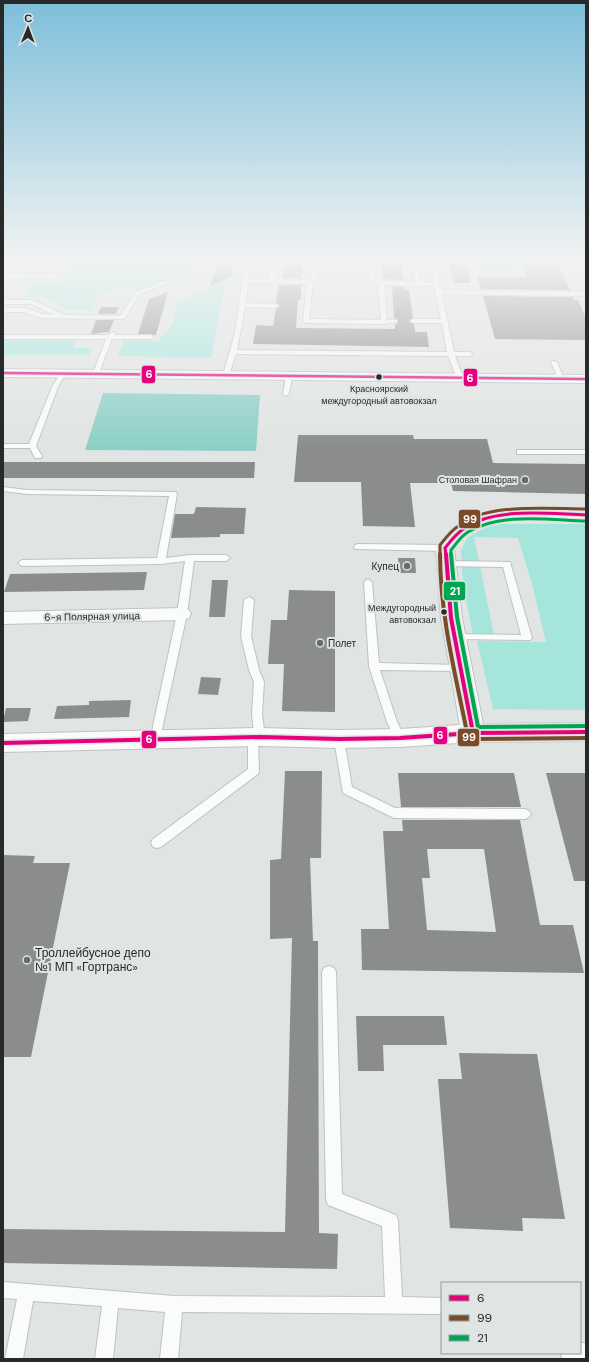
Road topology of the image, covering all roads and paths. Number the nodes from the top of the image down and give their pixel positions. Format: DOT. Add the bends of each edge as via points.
graph roads {
  1 [pos="444,322"];
  2 [pos="240,323"];
  3 [pos="112,336"];
  4 [pos="3,337"];
  5 [pos="151,337"];
  6 [pos="234,352"];
  7 [pos="470,354"];
  8 [pos="451,355"];
  9 [pos="554,362"];
  10 [pos="3,373"];
  11 [pos="63,373"];
  12 [pos="96,373"];
  13 [pos="226,376"];
  14 [pos="289,377"];
  15 [pos="460,378"];
  16 [pos="561,379"];
  17 [pos="586,379"];
  18 [pos="286,394"];
  19 [pos="3,446"];
  20 [pos="32,446"];
  21 [pos="520,452"];
  22 [pos="586,452"];
  23 [pos="38,456"];
  24 [pos="3,489"];
  25 [pos="586,515"];
  26 [pos="358,547"];
  27 [pos="445,556"];
  28 [pos="190,558"];
  29 [pos="226,558"];
  30 [pos="161,561"];
  31 [pos="22,563"];
  32 [pos="368,582"];
  33 [pos="249,600"];
  34 [pos="182,614"];
  35 [pos="3,618"];
  36 [pos="455,637"];
  37 [pos="374,666"];
  38 [pos="459,668"];
  39 [pos="586,732"];
  40 [pos="473,733"];
  41 [pos="257,737"];
  42 [pos="400,738"];
  43 [pos="338,739"];
  44 [pos="155,740"];
  45 [pos="3,743"];
  46 [pos="525,814"];
  47 [pos="157,843"];
  48 [pos="329,972"];
  49 [pos="3,1290"];
  50 [pos="27,1291"];
  51 [pos="111,1299"];
  52 [pos="174,1304"];
  53 [pos="394,1305"];
  54 [pos="441,1306"];
  55 [pos="14,1359"];
  56 [pos="104,1359"];
  57 [pos="169,1359"];
  1 -- 8 [label="lane"];
  2 -- 6 [label="lane"];
  3 -- 4 [label="lane"];
  3 -- 5 [label="lane"];
  3 -- 12 [label="lane"];
  6 -- 8 [label="lane"];
  6 -- 13 [label="lane"];
  7 -- 8 [label="lane"];
  8 -- 15 [label="lane"];
  9 -- 16 [label="lane"];
  10 -- 11 [label="street"];
  11 -- 12 [label="street"];
  11 -- 20 [label="lane"];
  12 -- 13 [label="street"];
  13 -- 14 [label="street"];
  14 -- 15 [label="street"];
  14 -- 18 [label="lane"];
  15 -- 16 [label="street"];
  16 -- 17 [label="street"];
  19 -- 20 [label="lane"];
  20 -- 23 [label="lane"];
  21 -- 22 [label="lane"];
  24 -- 30 [label="lane" via="27,492 173,494"];
  25 -- 27 [label="street" via="504,516 484,519 467,526 454,536"];
  26 -- 27 [label="lane"];
  27 -- 36 [label="street"];
  27 -- 36 [label="lane" via="507,564 527,638"];
  28 -- 29 [label="lane"];
  28 -- 30 [label="lane"];
  28 -- 34 [label="lane"];
  30 -- 31 [label="lane"];
  32 -- 37 [label="lane"];
  33 -- 41 [label="lane" via="246,636 259,682"];
  34 -- 35 [label="street, 6-я Полярная улица"];
  34 -- 44 [label="lane"];
  36 -- 38 [label="street"];
  37 -- 38 [label="lane"];
  37 -- 42 [label="lane" via="392,722"];
  38 -- 40 [label="street"];
  39 -- 40 [label="street"];
  40 -- 42 [label="street"];
  41 -- 43 [label="street"];
  41 -- 44 [label="street"];
  41 -- 47 [label="lane" via="254,770"];
  42 -- 43 [label="street"];
  43 -- 46 [label="lane" via="347,790 394,813"];
  44 -- 45 [label="street"];
  48 -- 53 [label="lane" via="334,1200 390,1221"];
  49 -- 50 [label="lane"];
  50 -- 51 [label="lane"];
  50 -- 55 [label="lane"];
  51 -- 52 [label="lane"];
  51 -- 56 [label="lane"];
  52 -- 53 [label="lane"];
  52 -- 57 [label="lane"];
  53 -- 54 [label="lane"];
}
